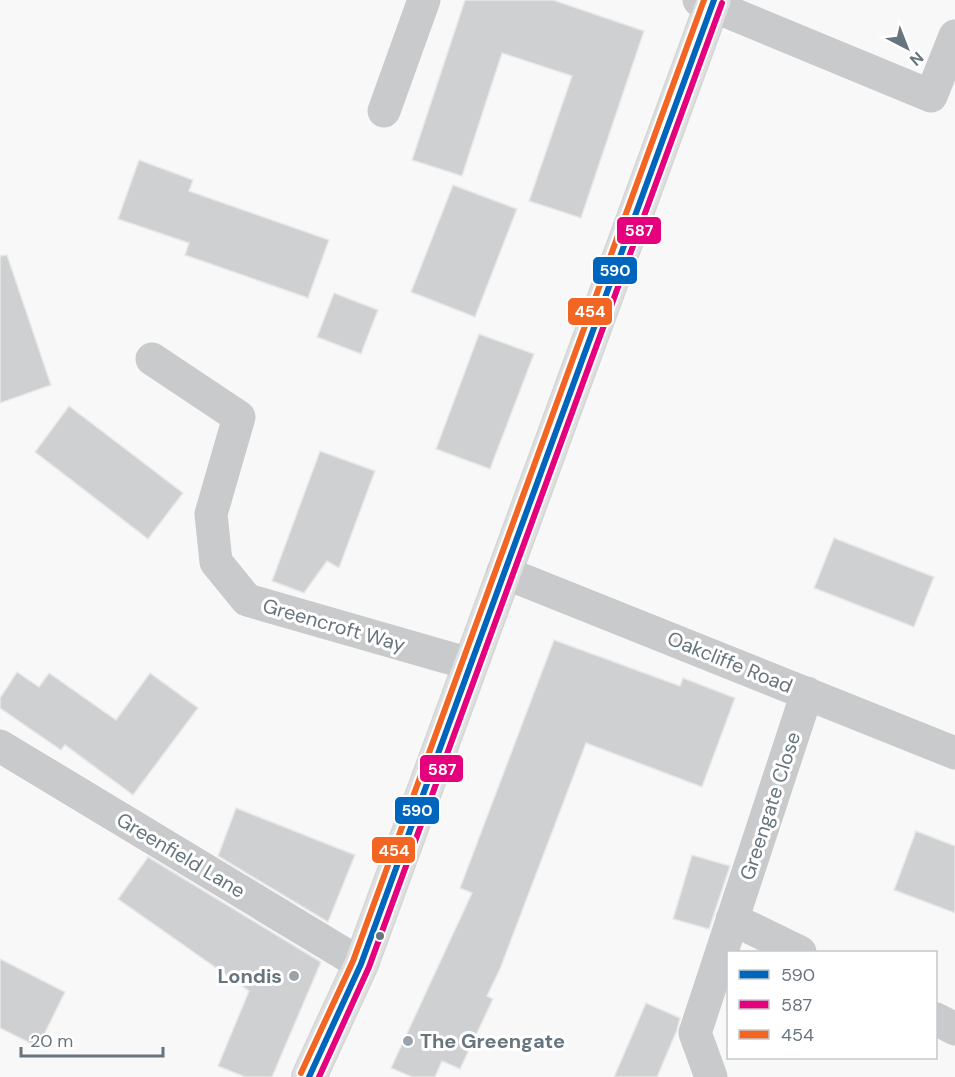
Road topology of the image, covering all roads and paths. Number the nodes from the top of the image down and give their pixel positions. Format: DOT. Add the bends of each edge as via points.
graph roads {
  1 [pos="424,0"];
  2 [pos="709,2"];
  3 [pos="955,36"];
  4 [pos="384,111"];
  5 [pos="152,359"];
  6 [pos="503,572"];
  7 [pos="470,664"];
  8 [pos="807,693"];
  9 [pos="0,746"];
  10 [pos="955,753"];
  11 [pos="732,919"];
  12 [pos="798,951"];
  13 [pos="361,964"];
  14 [pos="937,1020"];
  15 [pos="955,1029"];
  16 [pos="309,1077"];
  17 [pos="711,1077"];
  1 -- 4 [label="street"];
  2 -- 3 [label="street" via="931,96"];
  2 -- 6 [label="highway"];
  5 -- 7 [label="street, Greencroft Way" via="238,417 211,514 216,562 246,600"];
  6 -- 7 [label="highway"];
  6 -- 8 [label="street, Oakcliffe Road"];
  7 -- 13 [label="highway"];
  8 -- 10 [label="street, Oakcliffe Road"];
  8 -- 11 [label="street, Greengate Close"];
  9 -- 13 [label="street, Greenfield Lane"];
  11 -- 12 [label="street"];
  11 -- 17 [label="street, Greengate Close" via="695,1033"];
  13 -- 16 [label="highway"];
  14 -- 15 [label="street"];
}
